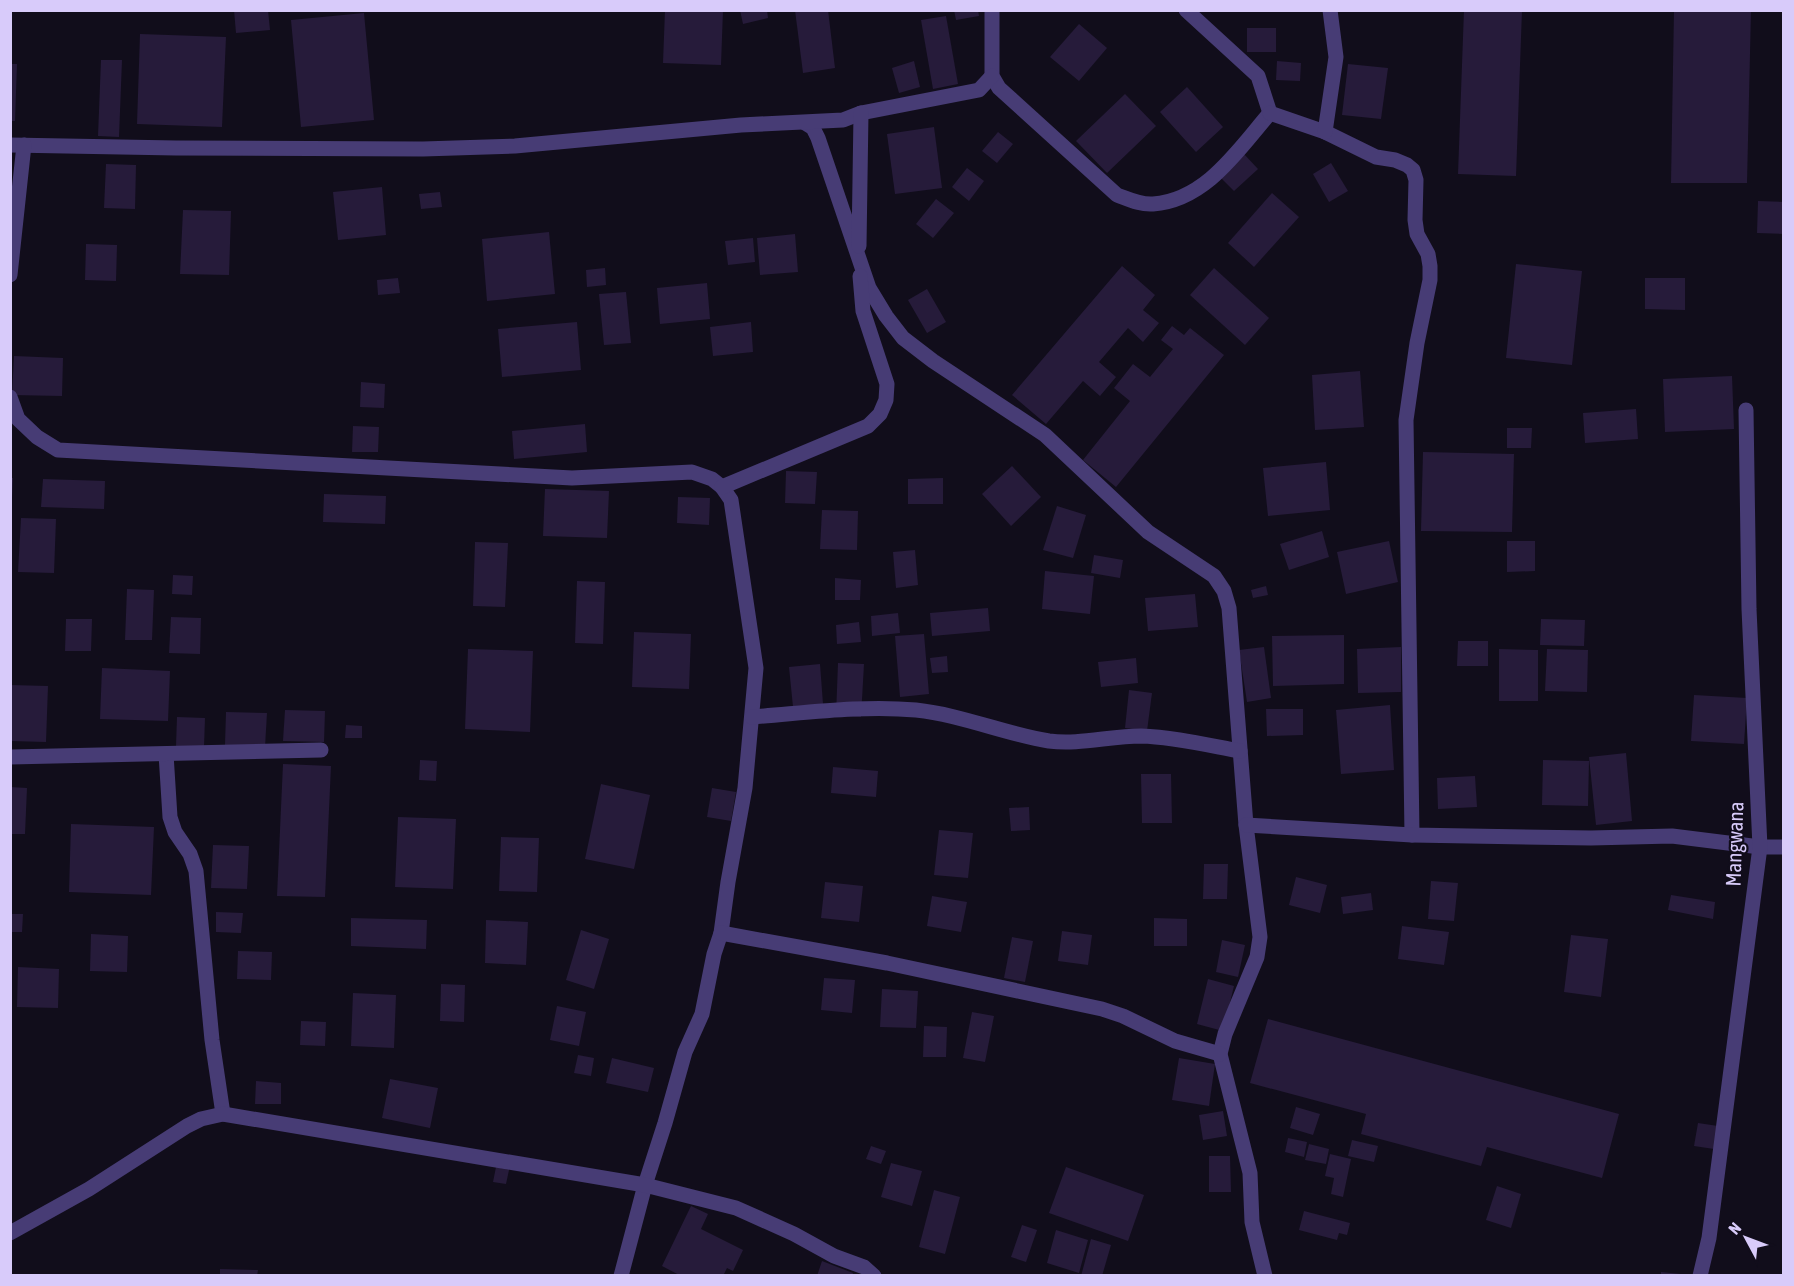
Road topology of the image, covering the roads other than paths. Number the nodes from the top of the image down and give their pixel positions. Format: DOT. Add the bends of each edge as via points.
graph roads {
  1 [pos="992,10"];
  2 [pos="1186,10"];
  3 [pos="1330,10"];
  4 [pos="992,76"];
  5 [pos="861,113"];
  6 [pos="1270,113"];
  7 [pos="805,123"];
  8 [pos="1325,132"];
  9 [pos="17,145"];
  10 [pos="859,259"];
  11 [pos="10,275"];
  12 [pos="10,397"];
  13 [pos="1746,410"];
  14 [pos="722,487"];
  15 [pos="752,717"];
  16 [pos="321,750"];
  17 [pos="1240,751"];
  18 [pos="166,754"];
  19 [pos="10,758"];
  20 [pos="1246,825"];
  21 [pos="1412,835"];
  22 [pos="1760,847"];
  23 [pos="1784,847"];
  24 [pos="721,933"];
  25 [pos="1220,1054"];
  26 [pos="223,1114"];
  27 [pos="645,1185"];
  28 [pos="10,1233"];
  29 [pos="621,1275"];
  30 [pos="874,1275"];
  31 [pos="1265,1275"];
  32 [pos="1700,1275"];
  1 -- 4 [label="street"];
  2 -- 6 [label="street" via="1258,76"];
  3 -- 8 [label="street" via="1336,57"];
  4 -- 5 [label="street" via="979,90"];
  4 -- 6 [label="street" via="1005,95 1117,195 1136,202 1153,204 1186,196 1218,174"];
  5 -- 7 [label="street" via="843,120"];
  5 -- 10 [label="street"];
  6 -- 8 [label="street"];
  7 -- 9 [label="street" via="741,124 515,146 435,149"];
  7 -- 10 [label="street" via="818,138"];
  8 -- 21 [label="street" via="1413,170 1417,234 1430,266 1406,420"];
  9 -- 11 [label="street"];
  10 -- 14 [label="street" via="863,311 887,384 880,414 868,426"];
  10 -- 17 [label="street" via="869,288 903,338 1045,435 1148,532 1214,576 1229,608"];
  12 -- 14 [label="street" via="18,419 58,450 572,478 692,472"];
  13 -- 22 [label="street, Mangwana" via="1749,609"];
  14 -- 15 [label="street" via="731,500 756,668"];
  15 -- 17 [label="street" via="884,708 917,710 1050,741 1139,736"];
  15 -- 24 [label="street" via="745,789"];
  16 -- 18 [label="street"];
  17 -- 20 [label="street"];
  18 -- 19 [label="street"];
  18 -- 26 [label="street" via="170,817 196,871"];
  20 -- 21 [label="street"];
  20 -- 25 [label="street" via="1260,937 1257,957"];
  21 -- 22 [label="street" via="1672,836"];
  22 -- 23 [label="street"];
  22 -- 32 [label="street, Mangwana" via="1709,1238"];
  24 -- 25 [label="street" via="898,965 1102,1009 1175,1041"];
  24 -- 27 [label="street" via="702,1014 685,1052"];
  25 -- 31 [label="street" via="1250,1173 1252,1222"];
  26 -- 27 [label="street"];
  26 -- 28 [label="street" via="187,1126 89,1189"];
  27 -- 29 [label="street"];
  27 -- 30 [label="street" via="736,1208"];
}
